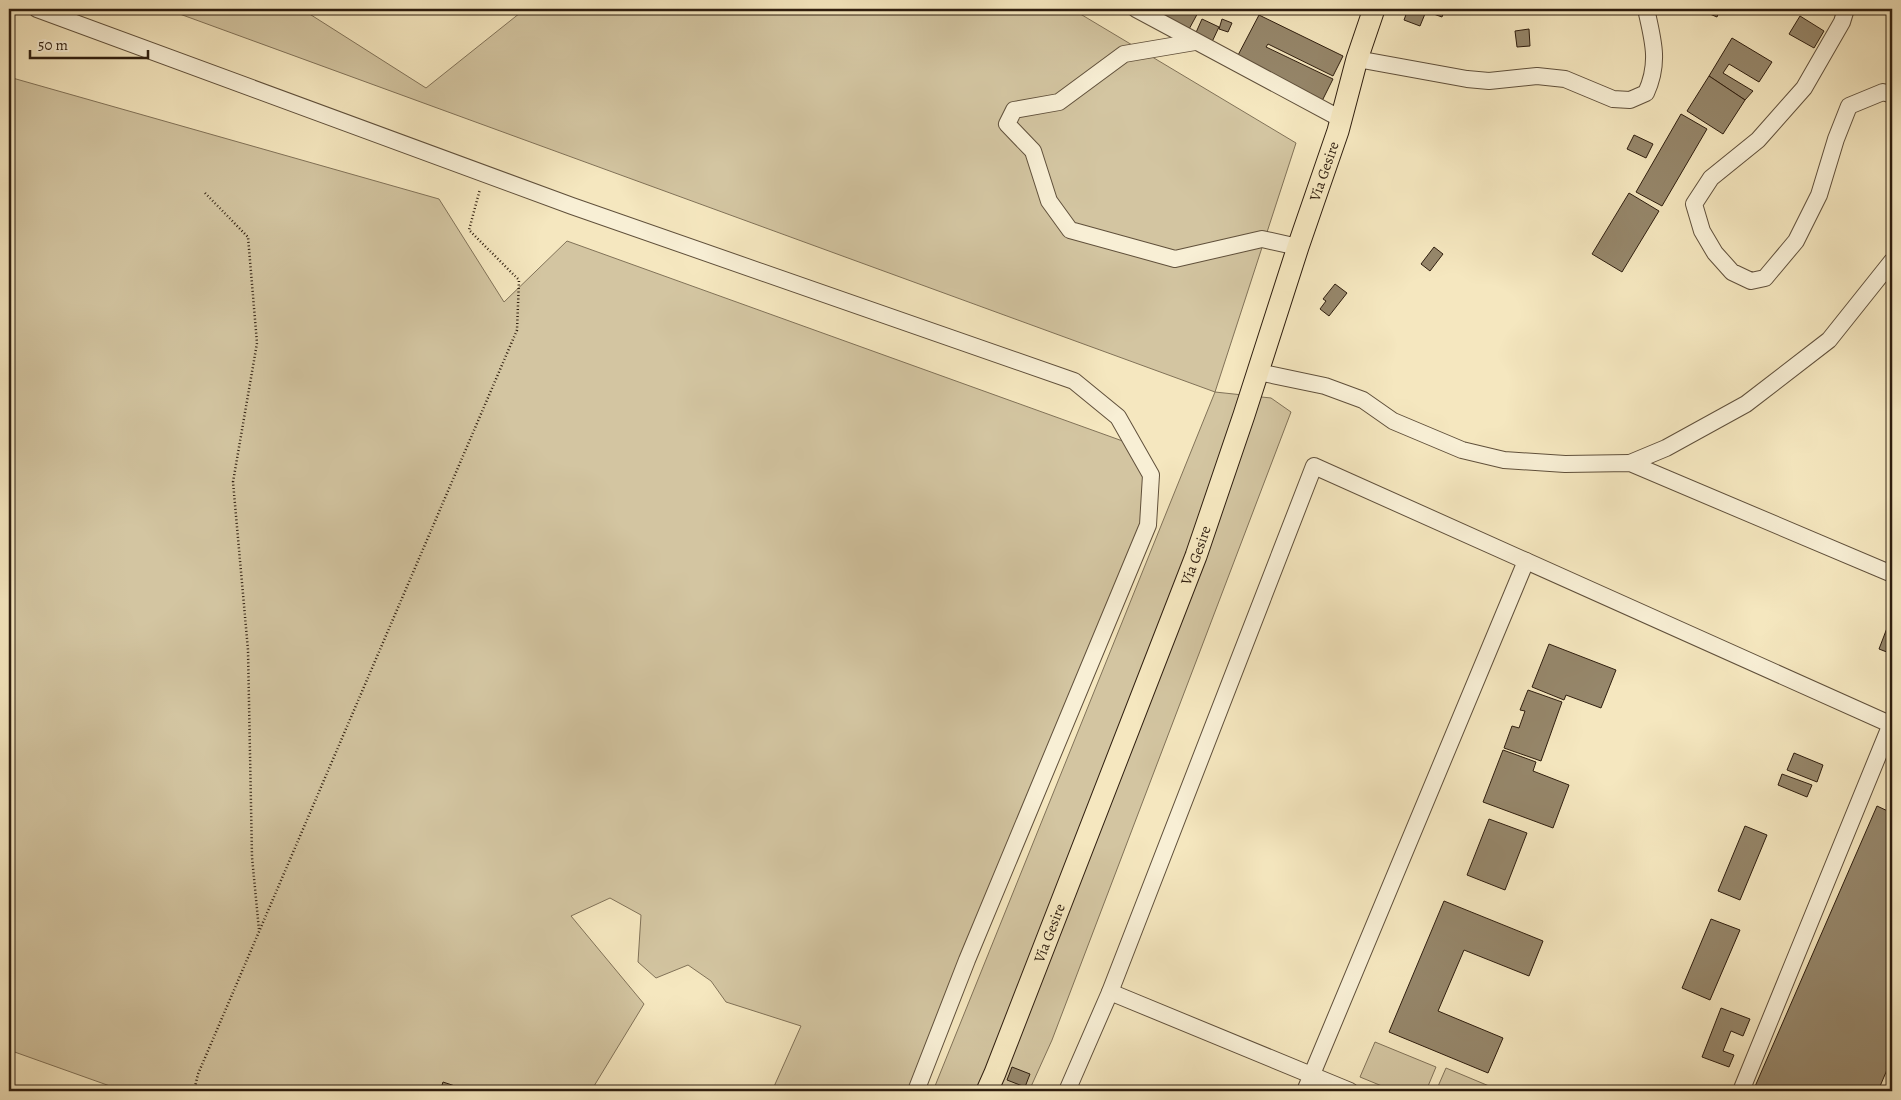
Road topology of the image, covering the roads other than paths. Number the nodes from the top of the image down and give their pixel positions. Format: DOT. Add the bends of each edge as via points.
graph roads {
  1 [pos="37,9"];
  2 [pos="1136,9"];
  3 [pos="1374,9"];
  4 [pos="1646,9"];
  5 [pos="1846,9"];
  6 [pos="1196,42"];
  7 [pos="1357,59"];
  8 [pos="1892,94"];
  9 [pos="1341,119"];
  10 [pos="1298,247"];
  11 [pos="1892,261"];
  12 [pos="1258,372"];
  13 [pos="1630,463"];
  14 [pos="1526,561"];
  15 [pos="1892,574"];
  16 [pos="1892,724"];
  17 [pos="1110,992"];
  18 [pos="1311,1075"];
  19 [pos="994,1085"];
  20 [pos="916,1091"];
  21 [pos="1067,1091"];
  22 [pos="1305,1091"];
  23 [pos="1350,1091"];
  24 [pos="1741,1091"];
  1 -- 20 [label="street" via="572,206 1074,382 1118,417 1151,475 1148,525"];
  2 -- 6 [label="street"];
  3 -- 7 [label="main road, Via Gesire"];
  4 -- 7 [label="street" via="1655,64 1653,78 1646,93 1630,100 1612,99 1565,79 1537,76 1489,81 1467,79"];
  5 -- 8 [label="street" via="1842,22 1804,88 1758,140 1711,178 1694,204 1702,231 1715,254 1732,272 1751,281 1765,278 1796,241 1819,195 1849,106 1883,92"];
  6 -- 9 [label="street"];
  6 -- 10 [label="street" via="1124,54 1059,102 1014,110 1007,124 1033,151 1049,201 1070,230 1175,260 1262,239"];
  7 -- 9 [label="main road, Via Gesire"];
  9 -- 10 [label="main road, Via Gesire"];
  10 -- 12 [label="main road, Via Gesire"];
  11 -- 13 [label="street" via="1829,340 1746,404 1666,448"];
  12 -- 13 [label="street" via="1324,386 1364,400 1393,421 1462,450 1504,460 1564,464"];
  12 -- 19 [label="main road, Via Gesire" via="1196,556"];
  13 -- 15 [label="street"];
  14 -- 16 [label="street"];
  14 -- 17 [label="street" via="1314,466"];
  14 -- 18 [label="street"];
  16 -- 24 [label="street"];
  17 -- 18 [label="street"];
  17 -- 21 [label="street"];
  18 -- 22 [label="street"];
  18 -- 23 [label="street"];
}
